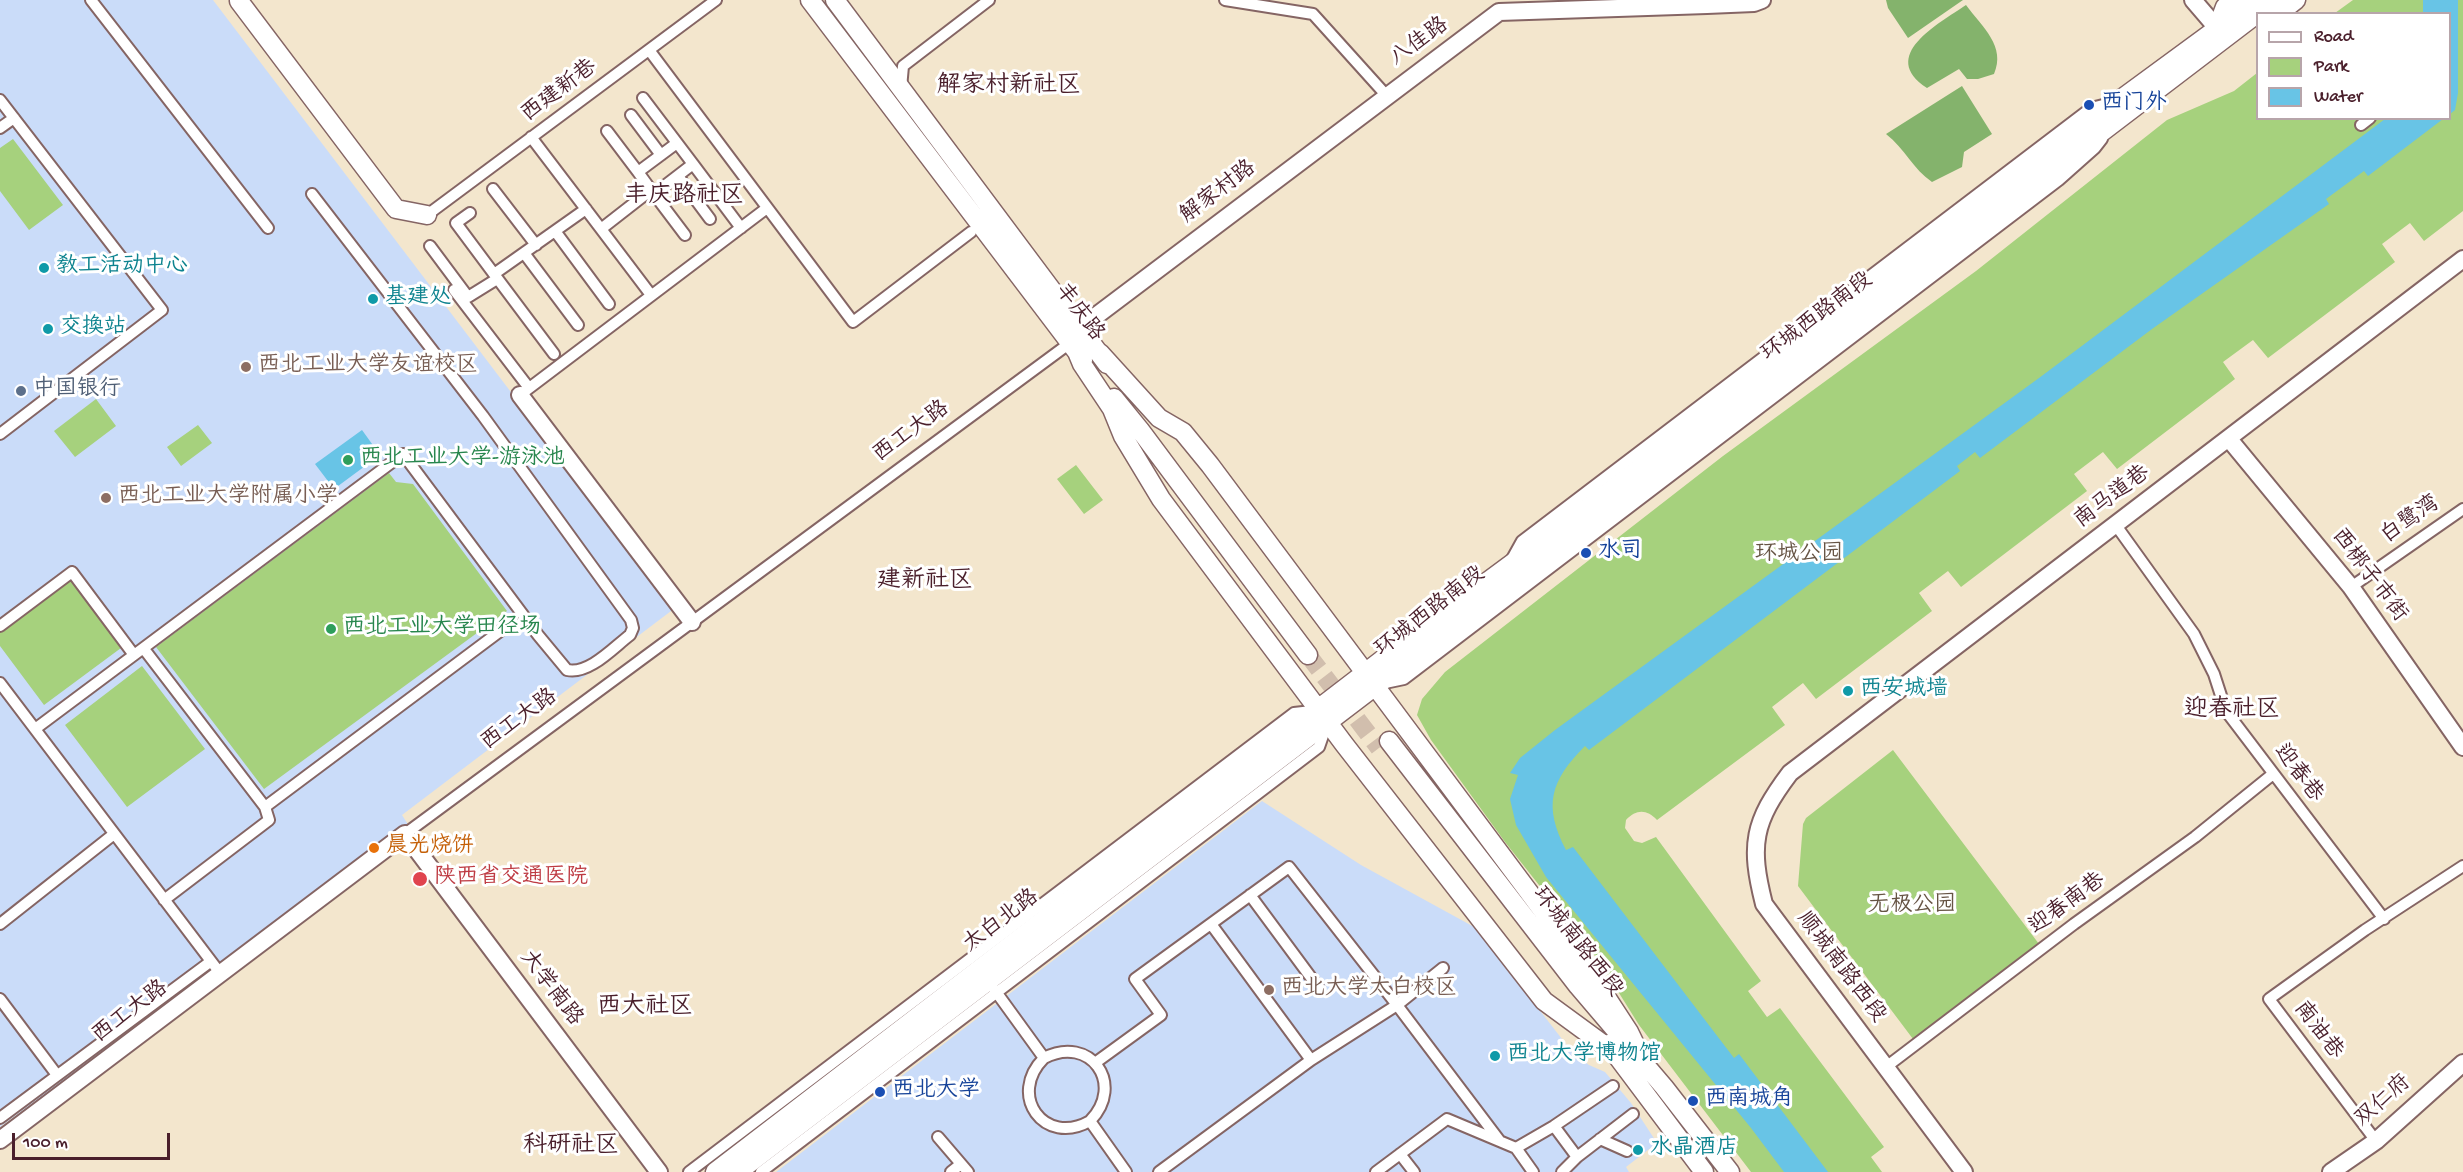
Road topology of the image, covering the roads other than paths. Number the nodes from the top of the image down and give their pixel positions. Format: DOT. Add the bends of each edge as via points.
graph roads {
  1 [pos="91,0"];
  2 [pos="716,0"];
  3 [pos="810,0"];
  4 [pos="835,0"];
  5 [pos="989,0"];
  6 [pos="1225,0"];
  7 [pos="2193,0"];
  8 [pos="2234,0"];
  9 [pos="2256,0"];
  10 [pos="2275,0"];
  11 [pos="2296,0"];
  12 [pos="238,1"];
  13 [pos="1756,1"];
  14 [pos="2259,12"];
  15 [pos="2281,12"];
  16 [pos="2256,14"];
  17 [pos="2217,28"];
  18 [pos="2256,30"];
  19 [pos="649,50"];
  20 [pos="2208,51"];
  21 [pos="901,88"];
  22 [pos="1386,95"];
  23 [pos="643,98"];
  24 [pos="0,100"];
  25 [pos="631,115"];
  26 [pos="14,118"];
  27 [pos="2112,126"];
  28 [pos="0,128"];
  29 [pos="607,131"];
  30 [pos="531,137"];
  31 [pos="677,143"];
  32 [pos="661,155"];
  33 [pos="693,164"];
  34 [pos="638,172"];
  35 [pos="678,176"];
  36 [pos="493,189"];
  37 [pos="652,192"];
  38 [pos="312,194"];
  39 [pos="767,208"];
  40 [pos="586,209"];
  41 [pos="470,213"];
  42 [pos="427,215"];
  43 [pos="710,219"];
  44 [pos="268,228"];
  45 [pos="741,228"];
  46 [pos="601,229"];
  47 [pos="555,231"];
  48 [pos="971,232"];
  49 [pos="685,235"];
  50 [pos="536,245"];
  51 [pos="429,246"];
  52 [pos="524,253"];
  53 [pos="2463,259"];
  54 [pos="496,277"];
  55 [pos="454,290"];
  56 [pos="651,296"];
  57 [pos="609,304"];
  58 [pos="578,325"];
  59 [pos="1080,328"];
  60 [pos="1074,348"];
  61 [pos="1100,353"];
  62 [pos="554,354"];
  63 [pos="524,392"];
  64 [pos="0,434"];
  65 [pos="2229,439"];
  66 [pos="2463,509"];
  67 [pos="2115,524"];
  68 [pos="1556,547"];
  69 [pos="1541,574"];
  70 [pos="2351,586"];
  71 [pos="692,622"];
  72 [pos="0,626"];
  73 [pos="507,626"];
  74 [pos="139,652"];
  75 [pos="1371,679"];
  76 [pos="0,683"];
  77 [pos="1323,717"];
  78 [pos="35,729"];
  79 [pos="2463,747"];
  80 [pos="1790,773"];
  81 [pos="2273,774"];
  82 [pos="265,807"];
  83 [pos="114,834"];
  84 [pos="405,834"];
  85 [pos="2463,866"];
  86 [pos="1250,895"];
  87 [pos="164,900"];
  88 [pos="2384,919"];
  89 [pos="0,924"];
  90 [pos="1211,924"];
  91 [pos="215,968"];
  92 [pos="1443,968"];
  93 [pos="993,987"];
  94 [pos="1318,987"];
  95 [pos="0,999"];
  96 [pos="1397,1005"];
  97 [pos="1615,1053"];
  98 [pos="1044,1058"];
  99 [pos="1311,1060"];
  100 [pos="1095,1063"];
  101 [pos="2463,1063"];
  102 [pos="1645,1065"];
  103 [pos="1886,1067"];
  104 [pos="57,1075"];
  105 [pos="1613,1086"];
  106 [pos="1633,1114"];
  107 [pos="0,1118"];
  108 [pos="1090,1121"];
  109 [pos="1554,1126"];
  110 [pos="938,1137"];
  111 [pos="1600,1139"];
  112 [pos="0,1140"];
  113 [pos="1499,1140"];
  114 [pos="2376,1141"];
  115 [pos="1516,1148"];
  116 [pos="1627,1151"];
  117 [pos="1400,1154"];
  118 [pos="1577,1157"];
  119 [pos="964,1168"];
  120 [pos="660,1172"];
  121 [pos="689,1172"];
  122 [pos="715,1172"];
  123 [pos="738,1172"];
  124 [pos="761,1172"];
  125 [pos="951,1172"];
  126 [pos="1126,1172"];
  127 [pos="1159,1172"];
  128 [pos="1376,1172"];
  129 [pos="1414,1172"];
  130 [pos="1533,1172"];
  131 [pos="1562,1172"];
  132 [pos="1704,1172"];
  133 [pos="1730,1172"];
  134 [pos="1964,1172"];
  135 [pos="2331,1172"];
  1 -- 44 [label="street"];
  2 -- 19 [label="street, 西建新巷"];
  3 -- 60 [label="main road, 丰庆路"];
  4 -- 21 [label="main road, 丰庆路"];
  5 -- 21 [label="street" via="903,66"];
  6 -- 22 [label="street" via="1313,14"];
  7 -- 17 [label="street"];
  8 -- 17 [label="main road" via="2225,7"];
  9 -- 17 [label="main road, 环城西路南段"];
  10 -- 14 [label="main road, 环城西路南段"];
  11 -- 15 [label="main road"];
  12 -- 42 [label="main road" via="396,209"];
  13 -- 22 [label="street, 八佳路" via="1499,12"];
  16 -- 20 [label="main road, 环城西路南段"];
  17 -- 75 [label="main road, 环城西路南段" via="1507,567"];
  18 -- 20 [label="main road"];
  19 -- 30 [label="street, 西建新巷"];
  19 -- 39 [label="street"];
  20 -- 27 [label="main road, 环城西路南段"];
  21 -- 59 [label="main road, 丰庆路"];
  22 -- 59 [label="street, 解家村路"];
  23 -- 31 [label="street"];
  24 -- 26 [label="street"];
  25 -- 32 [label="street"];
  26 -- 28 [label="street"];
  26 -- 64 [label="street" via="162,310"];
  27 -- 68 [label="main road, 环城西路南段"];
  27 -- 69 [label="street, 环城西路南段" via="2072,169"];
  29 -- 34 [label="street"];
  30 -- 40 [label="street"];
  30 -- 42 [label="street, 西建新巷"];
  31 -- 32 [label="street"];
  31 -- 33 [label="street"];
  32 -- 34 [label="street"];
  33 -- 35 [label="street"];
  33 -- 45 [label="street"];
  34 -- 37 [label="street"];
  35 -- 37 [label="street"];
  35 -- 43 [label="street"];
  36 -- 50 [label="street"];
  37 -- 46 [label="street"];
  37 -- 49 [label="street"];
  38 -- 74 [label="street" via="483,416 633,628 630,635 592,664 567,670 403,453"];
  39 -- 45 [label="street"];
  39 -- 48 [label="street" via="853,322"];
  40 -- 46 [label="street"];
  40 -- 47 [label="street"];
  41 -- 54 [label="street" via="456,223"];
  45 -- 56 [label="street"];
  46 -- 56 [label="street"];
  47 -- 50 [label="street"];
  47 -- 57 [label="street"];
  50 -- 52 [label="street"];
  51 -- 54 [label="street" via="468,297"];
  52 -- 54 [label="street"];
  52 -- 58 [label="street"];
  53 -- 65 [label="street, 南马道巷"];
  54 -- 62 [label="street"];
  55 -- 63 [label="street"];
  56 -- 63 [label="street"];
  59 -- 61 [label="main road, 丰庆路"];
  60 -- 61 [label="main road, 丰庆路" via="1313,652"];
  60 -- 71 [label="street, 西工大路"];
  60 -- 77 [label="main road" via="1161,499"];
  61 -- 75 [label="main road" via="1159,418 1183,432"];
  63 -- 71 [label="street"];
  65 -- 67 [label="street, 南马道巷"];
  65 -- 70 [label="street, 西梆子市街"];
  66 -- 70 [label="street, 白鹭湾"];
  67 -- 80 [label="street, 南马道巷"];
  67 -- 81 [label="street, 迎春巷" via="2194,634 2214,674 2226,711"];
  68 -- 69 [label="street"];
  68 -- 75 [label="main road, 环城西路南段"];
  69 -- 75 [label="street, 环城西路南段" via="1404,679"];
  70 -- 79 [label="street, 西梆子市街"];
  71 -- 84 [label="street, 西工大路"];
  72 -- 74 [label="street" via="72,572"];
  73 -- 82 [label="street"];
  74 -- 78 [label="street"];
  74 -- 82 [label="street"];
  75 -- 77 [label="main road, 环城西路南段"];
  75 -- 102 [label="main road" via="1599,986"];
  76 -- 78 [label="street"];
  77 -- 93 [label="main road, 太白北路"];
  77 -- 97 [label="main road" via="1544,1001"];
  77 -- 121 [label="street" via="1294,713"];
  77 -- 122 [label="main road, 太白北路"];
  78 -- 83 [label="street"];
  80 -- 103 [label="street, 顺城南路西段" via="1769,801 1757,834 1755,870 1764,904"];
  81 -- 88 [label="street, 迎春巷"];
  81 -- 103 [label="street, 迎春南巷" via="2195,837"];
  82 -- 87 [label="street" via="269,820"];
  83 -- 87 [label="street"];
  83 -- 89 [label="street"];
  84 -- 91 [label="street, 西工大路"];
  84 -- 120 [label="street, 大学南路"];
  85 -- 88 [label="street"];
  86 -- 90 [label="street"];
  86 -- 94 [label="street"];
  86 -- 96 [label="street" via="1289,867"];
  87 -- 91 [label="street"];
  88 -- 114 [label="street, 南油巷" via="2269,999"];
  90 -- 99 [label="street"];
  90 -- 100 [label="street" via="1135,979 1161,1015"];
  91 -- 104 [label="street"];
  91 -- 112 [label="street, 西工大路"];
  92 -- 96 [label="street"];
  93 -- 98 [label="street"];
  93 -- 123 [label="main road, 太白北路"];
  93 -- 124 [label="street"];
  95 -- 104 [label="street"];
  96 -- 99 [label="street"];
  96 -- 113 [label="street"];
  97 -- 102 [label="main road, 环城南路西段" via="1384,745"];
  97 -- 132 [label="main road, 环城南路西段"];
  98 -- 100 [label="street" via="1063,1050 1078,1052"];
  98 -- 108 [label="street" via="1028,1081 1029,1102 1034,1112 1058,1128 1073,1128"];
  99 -- 127 [label="street"];
  100 -- 108 [label="street" via="1106,1091 1103,1105"];
  101 -- 114 [label="street, 双仁府"];
  102 -- 133 [label="main road, 环城南路西段"];
  103 -- 134 [label="street, 顺城南路西段"];
  104 -- 107 [label="street"];
  105 -- 109 [label="street"];
  106 -- 111 [label="street"];
  108 -- 126 [label="street"];
  109 -- 115 [label="street"];
  109 -- 118 [label="street"];
  110 -- 119 [label="street"];
  111 -- 116 [label="street"];
  111 -- 118 [label="street"];
  113 -- 115 [label="street"];
  113 -- 117 [label="street" via="1447,1119"];
  114 -- 135 [label="street, 双仁府"];
  115 -- 130 [label="street"];
  117 -- 128 [label="street"];
  117 -- 129 [label="street"];
  118 -- 131 [label="street"];
  119 -- 125 [label="street"];
}
